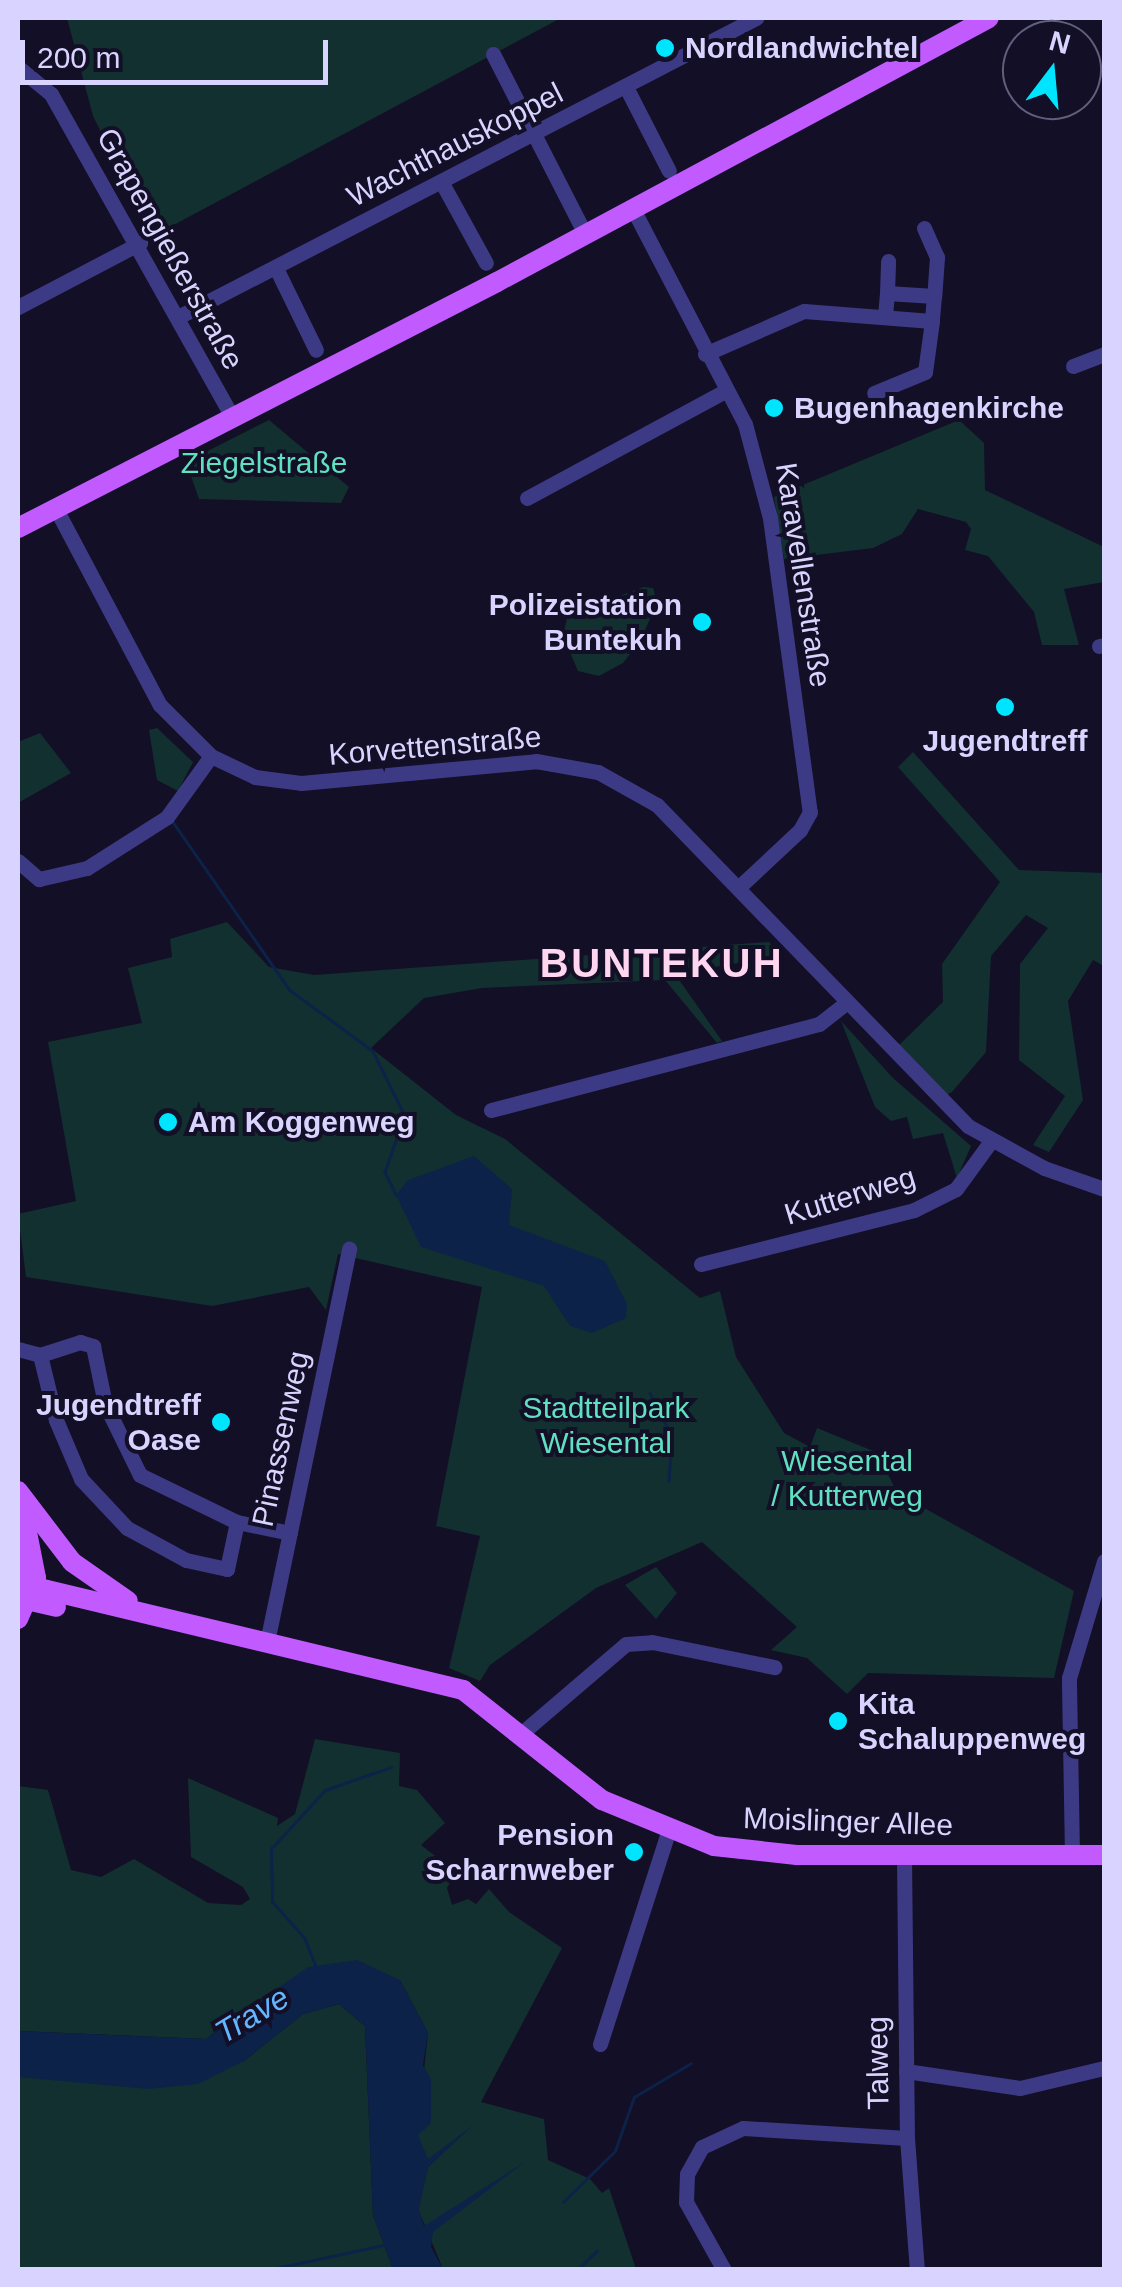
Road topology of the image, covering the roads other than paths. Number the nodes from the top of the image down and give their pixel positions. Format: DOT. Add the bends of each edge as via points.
graph roads {
  1 [pos="756,18"];
  2 [pos="989,18"];
  3 [pos="493,54"];
  4 [pos="18,67"];
  5 [pos="626,87"];
  6 [pos="535,136"];
  7 [pos="669,171"];
  8 [pos="442,183"];
  9 [pos="633,209"];
  10 [pos="924,228"];
  11 [pos="585,234"];
  12 [pos="140,243"];
  13 [pos="888,261"];
  14 [pos="486,263"];
  15 [pos="276,268"];
  16 [pos="886,293"];
  17 [pos="934,296"];
  18 [pos="18,307"];
  19 [pos="885,316"];
  20 [pos="178,317"];
  21 [pos="932,320"];
  22 [pos="316,350"];
  23 [pos="705,354"];
  24 [pos="1104,354"];
  25 [pos="1073,366"];
  26 [pos="727,390"];
  27 [pos="874,393"];
  28 [pos="232,416"];
  29 [pos="527,498"];
  30 [pos="55,507"];
  31 [pos="18,528"];
  32 [pos="211,756"];
  33 [pos="18,861"];
  34 [pos="738,888"];
  35 [pos="847,1002"];
  36 [pos="491,1110"];
  37 [pos="992,1141"];
  38 [pos="1104,1189"];
  39 [pos="349,1248"];
  40 [pos="701,1264"];
  41 [pos="18,1350"];
  42 [pos="40,1354"];
  43 [pos="18,1492"];
  44 [pos="237,1522"];
  45 [pos="290,1533"];
  46 [pos="18,1550"];
  47 [pos="1104,1561"];
  48 [pos="25,1596"];
  49 [pos="143,1610"];
  50 [pos="166,1621"];
  51 [pos="268,1642"];
  52 [pos="774,1666"];
  53 [pos="523,1732"];
  54 [pos="668,1832"];
  55 [pos="1072,1855"];
  56 [pos="1104,1855"];
  57 [pos="904,1856"];
  58 [pos="600,2044"];
  59 [pos="1104,2068"];
  60 [pos="906,2072"];
  61 [pos="907,2138"];
  62 [pos="724,2270"];
  63 [pos="917,2270"];
  1 -- 5 [label="street, Wachthauskoppel"];
  2 -- 9 [label="main road"];
  3 -- 6 [label="street"];
  4 -- 12 [label="street, Grapengießerstraße" via="51,94"];
  5 -- 6 [label="street, Wachthauskoppel"];
  5 -- 7 [label="street"];
  6 -- 8 [label="street, Wachthauskoppel"];
  6 -- 11 [label="street"];
  8 -- 14 [label="street"];
  8 -- 15 [label="street, Wachthauskoppel"];
  9 -- 11 [label="main road"];
  9 -- 23 [label="street, Karavellenstraße"];
  10 -- 17 [label="street" via="937,257"];
  11 -- 28 [label="main road"];
  12 -- 18 [label="street"];
  12 -- 20 [label="street, Grapengießerstraße"];
  13 -- 16 [label="street"];
  15 -- 20 [label="street, Wachthauskoppel"];
  15 -- 22 [label="street"];
  16 -- 17 [label="street"];
  16 -- 19 [label="street"];
  17 -- 21 [label="street"];
  19 -- 21 [label="street"];
  19 -- 23 [label="street" via="790,314"];
  20 -- 28 [label="street, Grapengießerstraße"];
  21 -- 27 [label="street" via="925,372"];
  23 -- 26 [label="street, Karavellenstraße"];
  24 -- 25 [label="street"];
  26 -- 29 [label="street"];
  26 -- 34 [label="street, Karavellenstraße" via="763,480 810,801 800,830"];
  28 -- 30 [label="main road"];
  30 -- 31 [label="main road"];
  30 -- 32 [label="street, Korvettenstraße" via="160,706"];
  32 -- 33 [label="street" via="166,817 115,853 51,880 38,880"];
  32 -- 34 [label="street, Korvettenstraße" via="255,777 301,784 536,761 581,766 657,804"];
  34 -- 35 [label="street, Korvettenstraße"];
  35 -- 36 [label="street" via="819,1024"];
  35 -- 37 [label="street, Korvettenstraße" via="936,1100"];
  37 -- 38 [label="street, Korvettenstraße"];
  37 -- 40 [label="street, Kutterweg" via="956,1188 914,1210"];
  39 -- 45 [label="street, Pinassenweg"];
  41 -- 42 [label="street"];
  42 -- 44 [label="street" via="88,1341 105,1404 140,1475"];
  42 -- 44 [label="street" via="56,1420 81,1479 127,1528 186,1560 226,1569"];
  43 -- 48 [label="main road" via="37,1566"];
  43 -- 49 [label="main road" via="72,1562"];
  44 -- 45 [label="street"];
  45 -- 51 [label="street, Pinassenweg"];
  46 -- 48 [label="main road"];
  47 -- 55 [label="street" via="1069,1678"];
  48 -- 49 [label="main road, Moislinger Allee"];
  48 -- 50 [label="main road, Moislinger Allee"];
  49 -- 50 [label="main road, Moislinger Allee"];
  50 -- 51 [label="main road, Moislinger Allee"];
  51 -- 53 [label="main road, Moislinger Allee" via="463,1690"];
  52 -- 53 [label="street" via="652,1642 626,1644"];
  53 -- 54 [label="main road, Moislinger Allee" via="596,1796"];
  54 -- 57 [label="main road, Moislinger Allee" via="753,1852"];
  54 -- 58 [label="street"];
  55 -- 56 [label="main road, Moislinger Allee"];
  55 -- 57 [label="main road, Moislinger Allee"];
  57 -- 60 [label="street, Talweg"];
  59 -- 60 [label="street" via="1020,2088"];
  60 -- 61 [label="street, Talweg"];
  61 -- 62 [label="street" via="743,2128 702,2146 686,2174 686,2202"];
  61 -- 63 [label="street, Talweg"];
}
